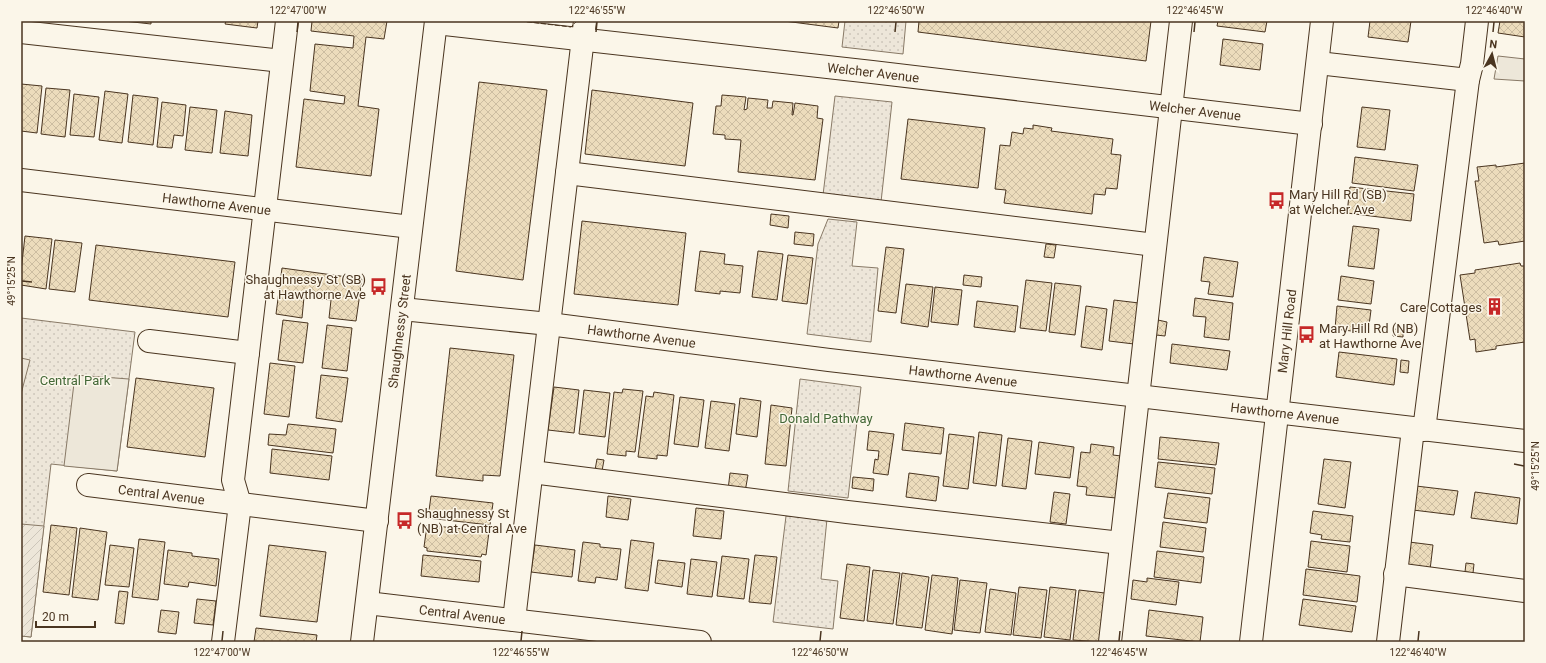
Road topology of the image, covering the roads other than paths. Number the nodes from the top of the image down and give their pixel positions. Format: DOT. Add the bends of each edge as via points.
graph roads {
  1 [pos="287,21"];
  2 [pos="1181,21"];
  3 [pos="1322,21"];
  4 [pos="1477,21"];
  5 [pos="436,22"];
  6 [pos="584,30"];
  7 [pos="21,32"];
  8 [pos="282,61"];
  9 [pos="1318,63"];
  10 [pos="1468,80"];
  11 [pos="1171,108"];
  12 [pos="1311,124"];
  13 [pos="567,173"];
  14 [pos="21,180"];
  15 [pos="265,210"];
  16 [pos="412,228"];
  17 [pos="1155,246"];
  18 [pos="402,310"];
  19 [pos="549,324"];
  20 [pos="149,341"];
  21 [pos="248,353"];
  22 [pos="1138,396"];
  23 [pos="1277,412"];
  24 [pos="1419,429"];
  25 [pos="1525,441"];
  26 [pos="532,472"];
  27 [pos="88,485"];
  28 [pos="240,504"];
  29 [pos="377,521"];
  30 [pos="1121,543"];
  31 [pos="1395,574"];
  32 [pos="1525,591"];
  33 [pos="367,603"];
  34 [pos="514,620"];
  35 [pos="223,642"];
  36 [pos="362,642"];
  37 [pos="700,642"];
  38 [pos="1110,642"];
  39 [pos="1251,642"];
  40 [pos="1388,642"];
  1 -- 8 [label="street"];
  2 -- 11 [label="street"];
  3 -- 9 [label="street, Mary Hill Road"];
  4 -- 10 [label="street"];
  5 -- 6 [label="street, Welcher Avenue"];
  5 -- 16 [label="street, Shaughnessy Street"];
  6 -- 11 [label="street, Welcher Avenue" via="872,72"];
  6 -- 13 [label="street"];
  7 -- 8 [label="street"];
  8 -- 15 [label="street"];
  9 -- 10 [label="street"];
  9 -- 12 [label="street, Mary Hill Road"];
  10 -- 24 [label="street"];
  11 -- 12 [label="street, Welcher Avenue"];
  11 -- 17 [label="street"];
  12 -- 23 [label="street, Mary Hill Road"];
  13 -- 17 [label="street"];
  13 -- 19 [label="street"];
  14 -- 15 [label="street, Hawthorne Avenue"];
  15 -- 16 [label="street, Hawthorne Avenue"];
  15 -- 21 [label="street"];
  16 -- 18 [label="street, Shaughnessy Street"];
  17 -- 22 [label="street"];
  18 -- 19 [label="street, Hawthorne Avenue"];
  18 -- 29 [label="street, Shaughnessy Street"];
  19 -- 22 [label="street, Hawthorne Avenue"];
  19 -- 26 [label="street"];
  20 -- 21 [label="street"];
  21 -- 28 [label="street" via="233,480"];
  22 -- 23 [label="street, Hawthorne Avenue"];
  22 -- 30 [label="street"];
  23 -- 24 [label="street, Hawthorne Avenue"];
  23 -- 39 [label="street, Mary Hill Road"];
  24 -- 25 [label="street, Hawthorne Avenue"];
  24 -- 31 [label="street"];
  26 -- 30 [label="street" via="847,512"];
  26 -- 34 [label="street"];
  27 -- 28 [label="street, Central Avenue"];
  28 -- 29 [label="street, Central Avenue"];
  28 -- 35 [label="street"];
  29 -- 33 [label="street, Shaughnessy Street"];
  30 -- 38 [label="street"];
  31 -- 32 [label="street"];
  31 -- 40 [label="street"];
  33 -- 34 [label="street, Central Avenue"];
  33 -- 36 [label="street, Shaughnessy Street"];
  34 -- 37 [label="street, Central Avenue"];
}
